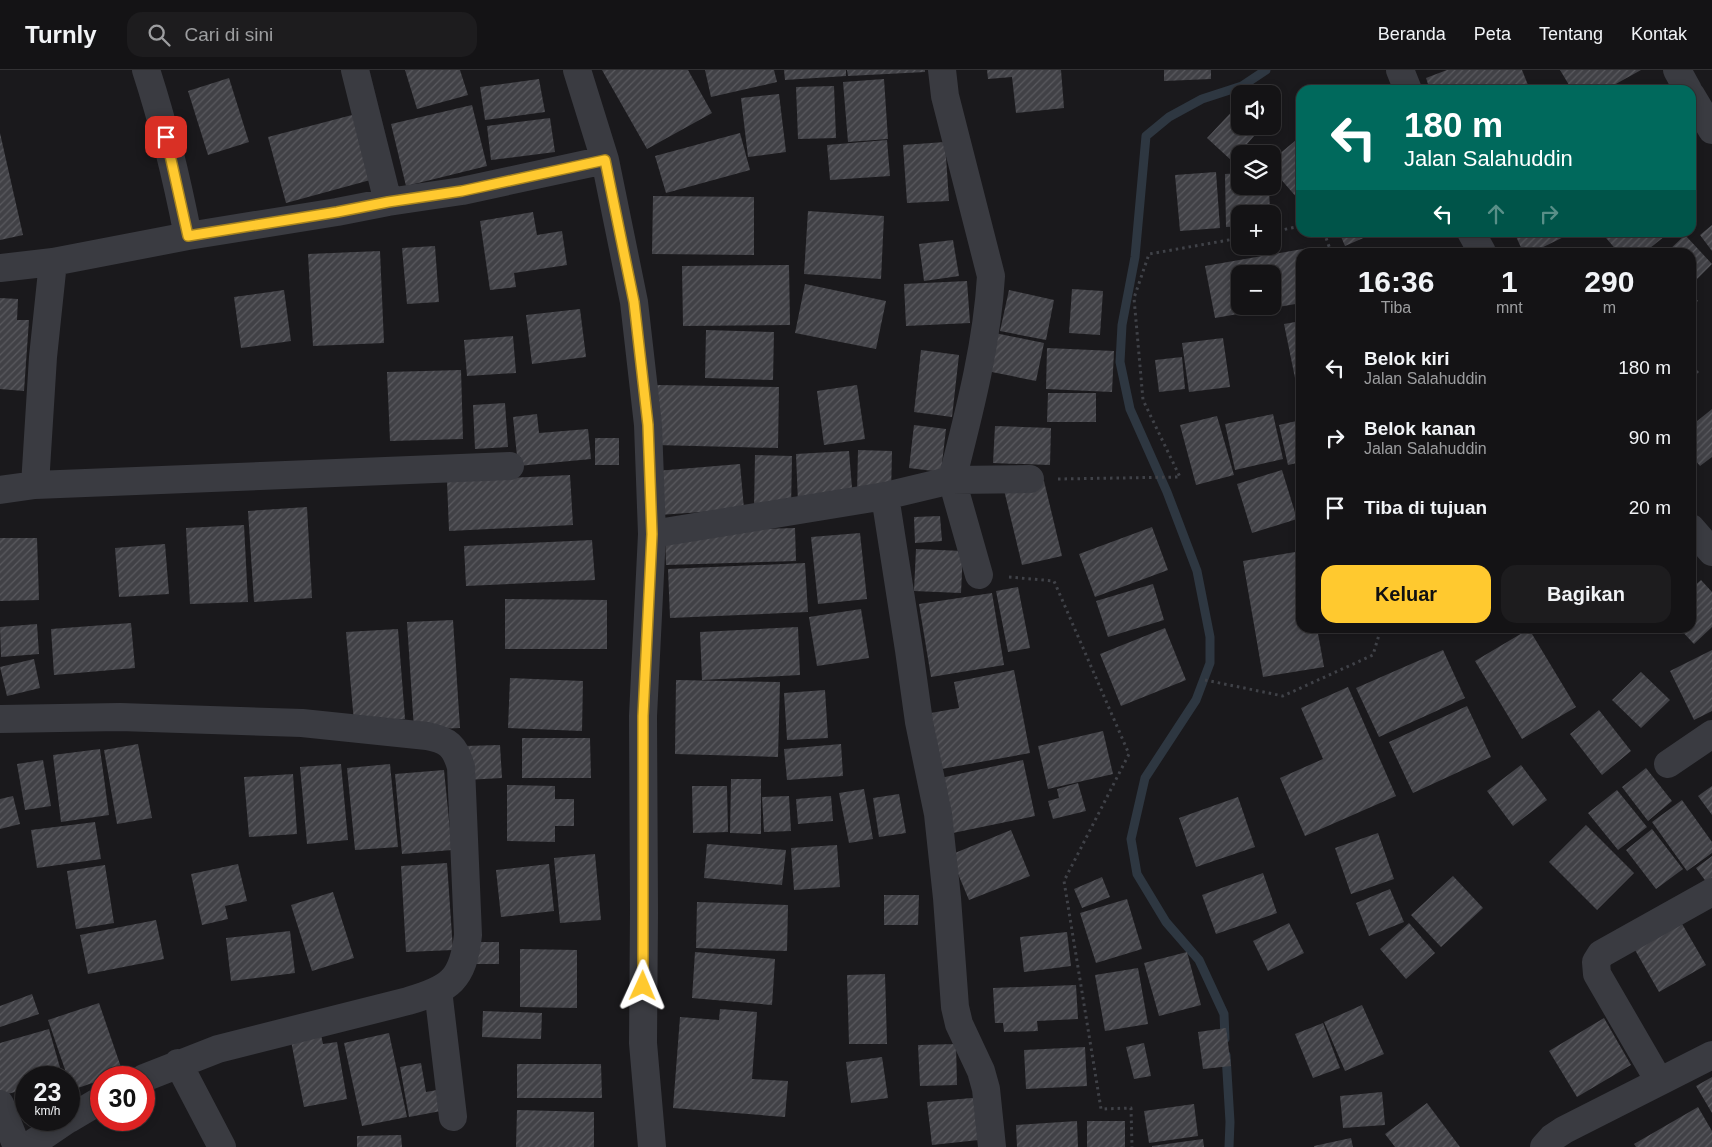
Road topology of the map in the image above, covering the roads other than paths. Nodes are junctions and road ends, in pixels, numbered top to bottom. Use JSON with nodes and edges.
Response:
{"nodes":[{"id":1,"x":146,"y":70,"type":"edge"},
{"id":2,"x":355,"y":70,"type":"edge"},
{"id":3,"x":577,"y":70,"type":"edge"},
{"id":4,"x":942,"y":70,"type":"edge"},
{"id":5,"x":1400,"y":70,"type":"edge"},
{"id":6,"x":1677,"y":70,"type":"edge"},
{"id":7,"x":1406,"y":85,"type":"edge"},
{"id":8,"x":1685,"y":85,"type":"edge"},
{"id":9,"x":1696,"y":103,"type":"edge"},
{"id":10,"x":1712,"y":130,"type":"edge"},
{"id":11,"x":605,"y":160,"type":"junction"},
{"id":12,"x":388,"y":202,"type":"junction"},
{"id":13,"x":188,"y":236,"type":"junction"},
{"id":14,"x":1474,"y":237,"type":"edge"},
{"id":15,"x":1480,"y":248,"type":"edge"},
{"id":16,"x":53,"y":262,"type":"junction"},
{"id":17,"x":0,"y":268,"type":"edge"},
{"id":18,"x":510,"y":466,"type":"dead end"},
{"id":19,"x":1030,"y":479,"type":"road end"},
{"id":20,"x":952,"y":480,"type":"junction"},
{"id":21,"x":35,"y":486,"type":"junction"},
{"id":22,"x":0,"y":490,"type":"edge"},
{"id":23,"x":885,"y":496,"type":"junction"},
{"id":24,"x":652,"y":534,"type":"junction"},
{"id":25,"x":1696,"y":534,"type":"edge"},
{"id":26,"x":1712,"y":552,"type":"edge"},
{"id":27,"x":979,"y":574,"type":"road end"},
{"id":28,"x":0,"y":719,"type":"edge"},
{"id":29,"x":1712,"y":734,"type":"edge"},
{"id":30,"x":1668,"y":764,"type":"dead end"},
{"id":31,"x":1712,"y":892,"type":"edge"},
{"id":32,"x":438,"y":990,"type":"junction"},
{"id":33,"x":1712,"y":1055,"type":"edge"},
{"id":34,"x":178,"y":1063,"type":"junction"},
{"id":35,"x":155,"y":1073,"type":"edge"},
{"id":36,"x":1659,"y":1081,"type":"junction"},
{"id":37,"x":0,"y":1104,"type":"edge"},
{"id":38,"x":453,"y":1117,"type":"dead end"},
{"id":39,"x":50,"y":1131,"type":"edge"},
{"id":40,"x":17,"y":1147,"type":"edge"},
{"id":41,"x":27,"y":1147,"type":"edge"},
{"id":42,"x":222,"y":1147,"type":"edge"},
{"id":43,"x":652,"y":1147,"type":"edge"},
{"id":44,"x":992,"y":1147,"type":"edge"},
{"id":45,"x":1544,"y":1147,"type":"edge"}],
"edges":[{"from":1,"to":13,"type":"street"},
{"from":2,"to":12,"type":"street"},
{"from":3,"to":11,"type":"street"},
{"from":4,"to":20,"type":"street"},
{"from":5,"to":7,"type":"street"},
{"from":6,"to":8,"type":"street"},
{"from":9,"to":10,"type":"street"},
{"from":11,"to":12,"type":"street"},
{"from":11,"to":24,"type":"street"},
{"from":12,"to":13,"type":"street"},
{"from":13,"to":16,"type":"street"},
{"from":14,"to":15,"type":"street"},
{"from":16,"to":17,"type":"street"},
{"from":16,"to":21,"type":"street"},
{"from":18,"to":21,"type":"street"},
{"from":19,"to":20,"type":"street"},
{"from":20,"to":23,"type":"street"},
{"from":20,"to":27,"type":"street"},
{"from":21,"to":22,"type":"street"},
{"from":23,"to":24,"type":"street"},
{"from":23,"to":44,"type":"street"},
{"from":24,"to":43,"type":"street"},
{"from":25,"to":26,"type":"street"},
{"from":28,"to":32,"type":"street"},
{"from":29,"to":30,"type":"street"},
{"from":31,"to":36,"type":"street"},
{"from":32,"to":34,"type":"street"},
{"from":32,"to":38,"type":"street"},
{"from":33,"to":36,"type":"street"},
{"from":34,"to":35,"type":"street"},
{"from":34,"to":42,"type":"street"},
{"from":36,"to":45,"type":"street"},
{"from":37,"to":40,"type":"street"},
{"from":39,"to":41,"type":"street"}]}
